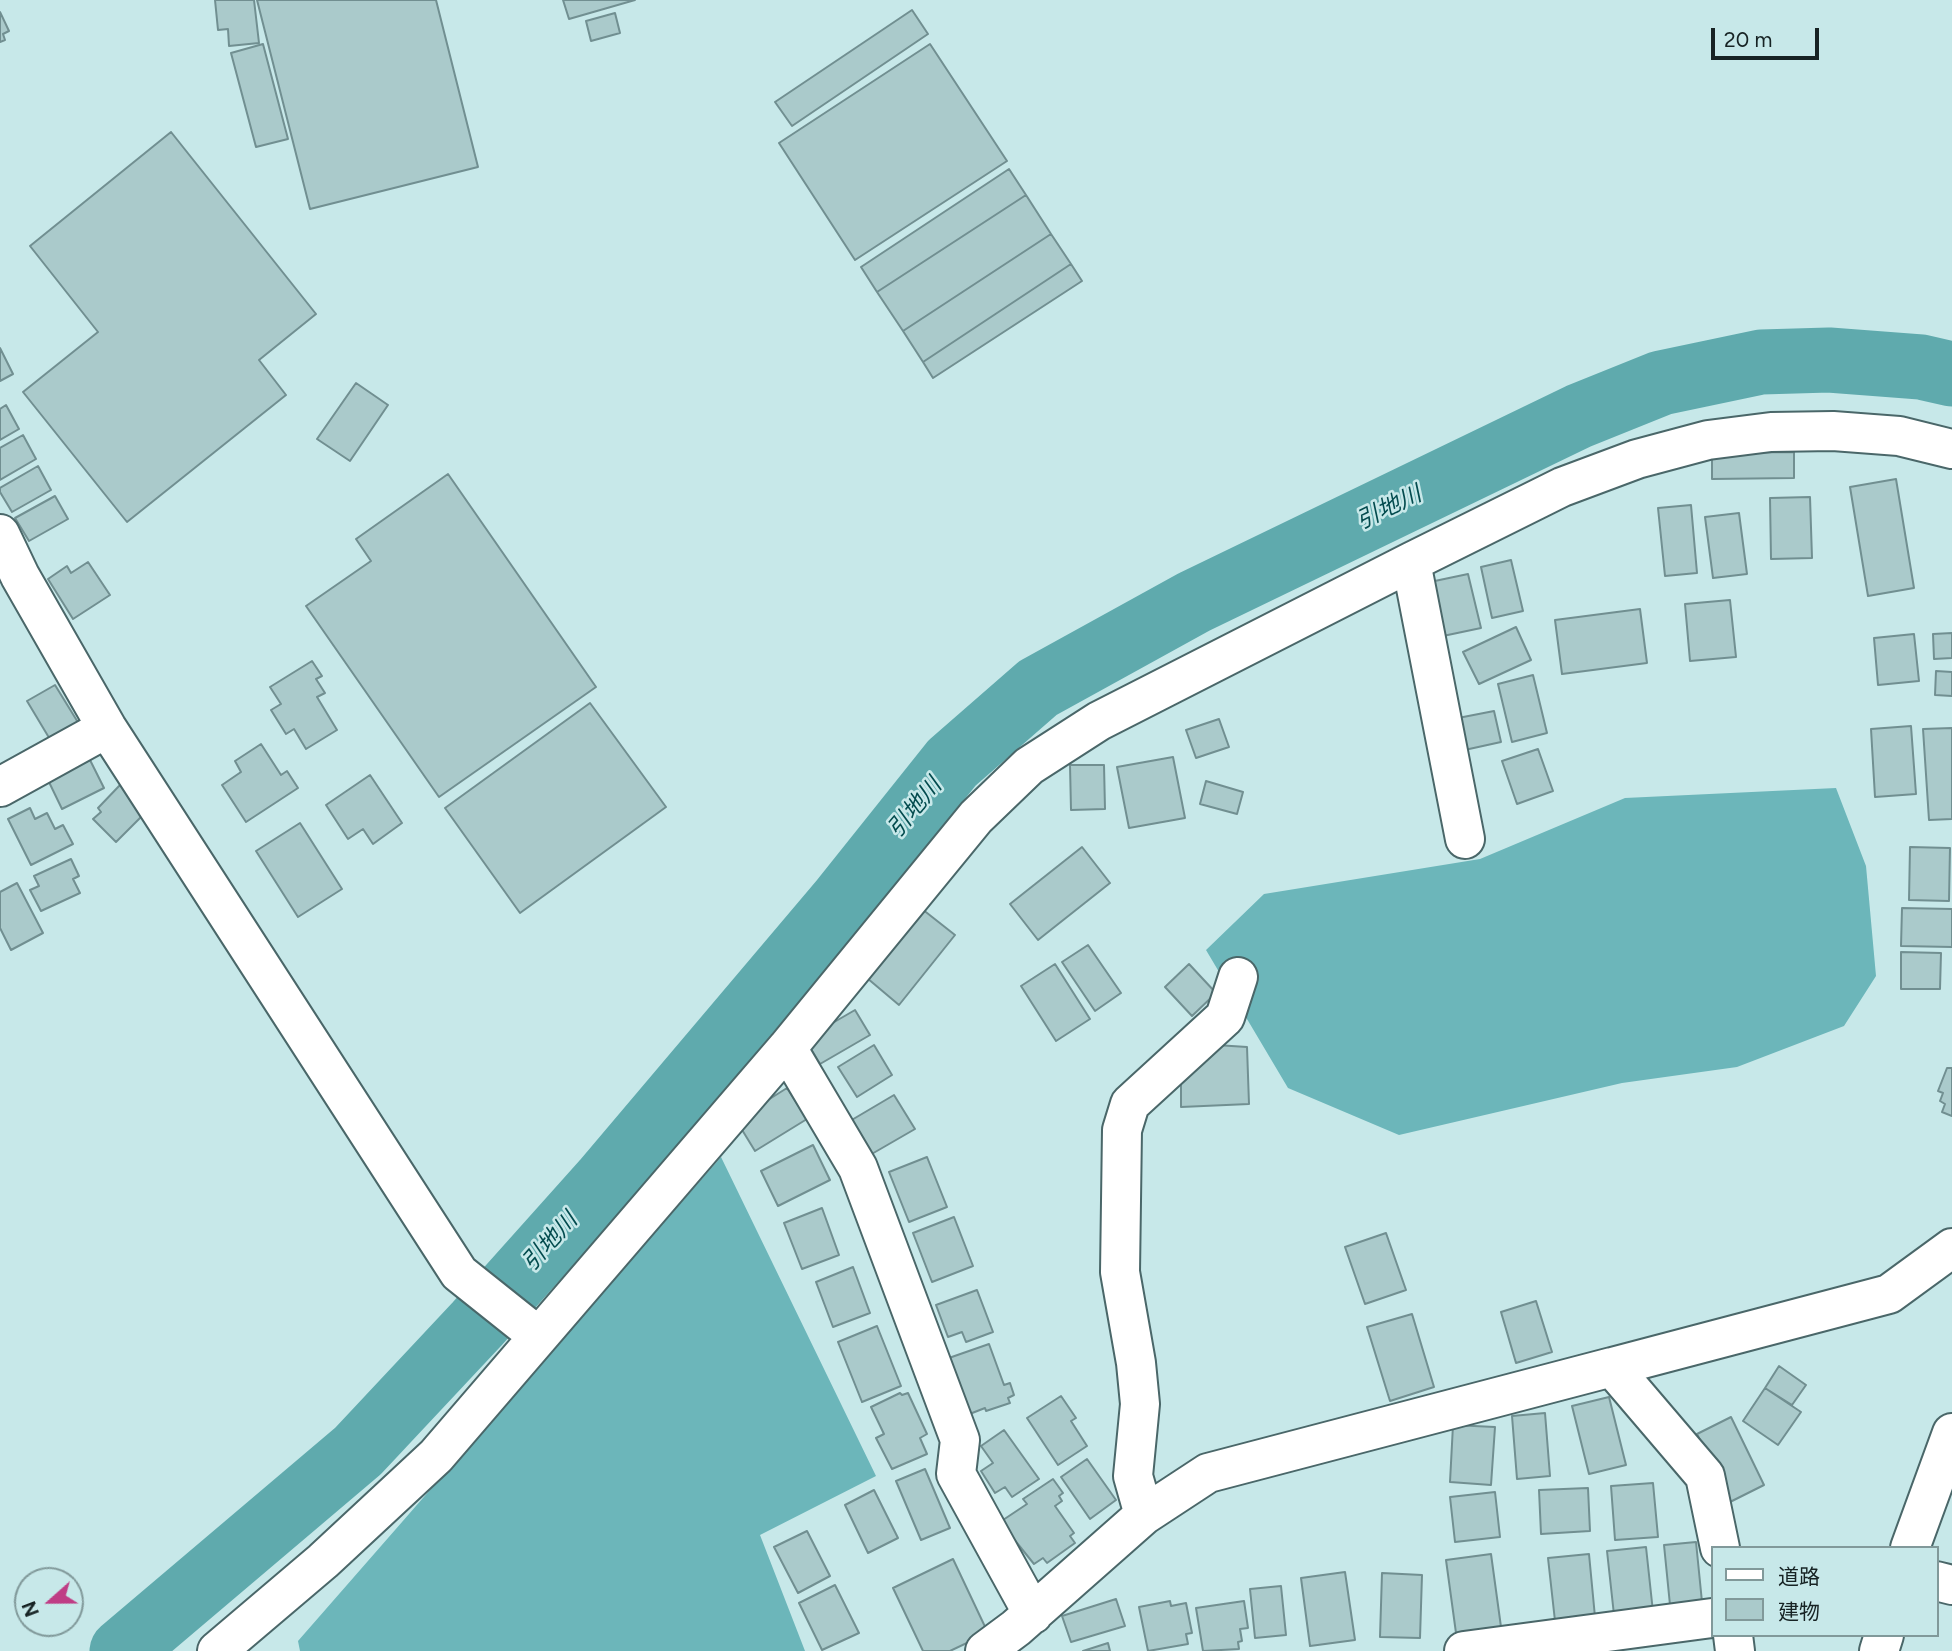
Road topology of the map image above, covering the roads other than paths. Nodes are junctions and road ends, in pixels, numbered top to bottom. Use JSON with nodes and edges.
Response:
{"nodes":[{"id":1,"x":1952,"y":449,"type":"edge"},
{"id":2,"x":0,"y":534,"type":"edge"},
{"id":3,"x":1411,"y":562,"type":"junction"},
{"id":4,"x":107,"y":728,"type":"junction"},
{"id":5,"x":0,"y":788,"type":"edge"},
{"id":6,"x":1465,"y":839,"type":"dead end"},
{"id":7,"x":1238,"y":977,"type":"dead end"},
{"id":8,"x":786,"y":1048,"type":"junction"},
{"id":9,"x":1952,"y":1248,"type":"edge"},
{"id":10,"x":531,"y":1331,"type":"junction"},
{"id":11,"x":1612,"y":1367,"type":"junction"},
{"id":12,"x":1952,"y":1433,"type":"edge"},
{"id":13,"x":1144,"y":1515,"type":"junction"},
{"id":14,"x":1720,"y":1546,"type":"edge"},
{"id":15,"x":1911,"y":1546,"type":"edge"},
{"id":16,"x":1710,"y":1618,"type":"edge"},
{"id":17,"x":1024,"y":1631,"type":"edge"},
{"id":18,"x":218,"y":1651,"type":"edge"},
{"id":19,"x":985,"y":1651,"type":"edge"},
{"id":20,"x":1464,"y":1651,"type":"edge"}],
"edges":[{"from":1,"to":3,"type":"street"},
{"from":2,"to":4,"type":"street"},
{"from":3,"to":6,"type":"street"},
{"from":3,"to":8,"type":"street"},
{"from":4,"to":5,"type":"street"},
{"from":4,"to":10,"type":"street"},
{"from":7,"to":13,"type":"street"},
{"from":8,"to":10,"type":"street"},
{"from":8,"to":17,"type":"street"},
{"from":9,"to":11,"type":"street"},
{"from":10,"to":18,"type":"street"},
{"from":11,"to":13,"type":"street"},
{"from":11,"to":14,"type":"street"},
{"from":12,"to":15,"type":"street"},
{"from":13,"to":17,"type":"street"},
{"from":16,"to":20,"type":"street"},
{"from":17,"to":19,"type":"street"}]}
